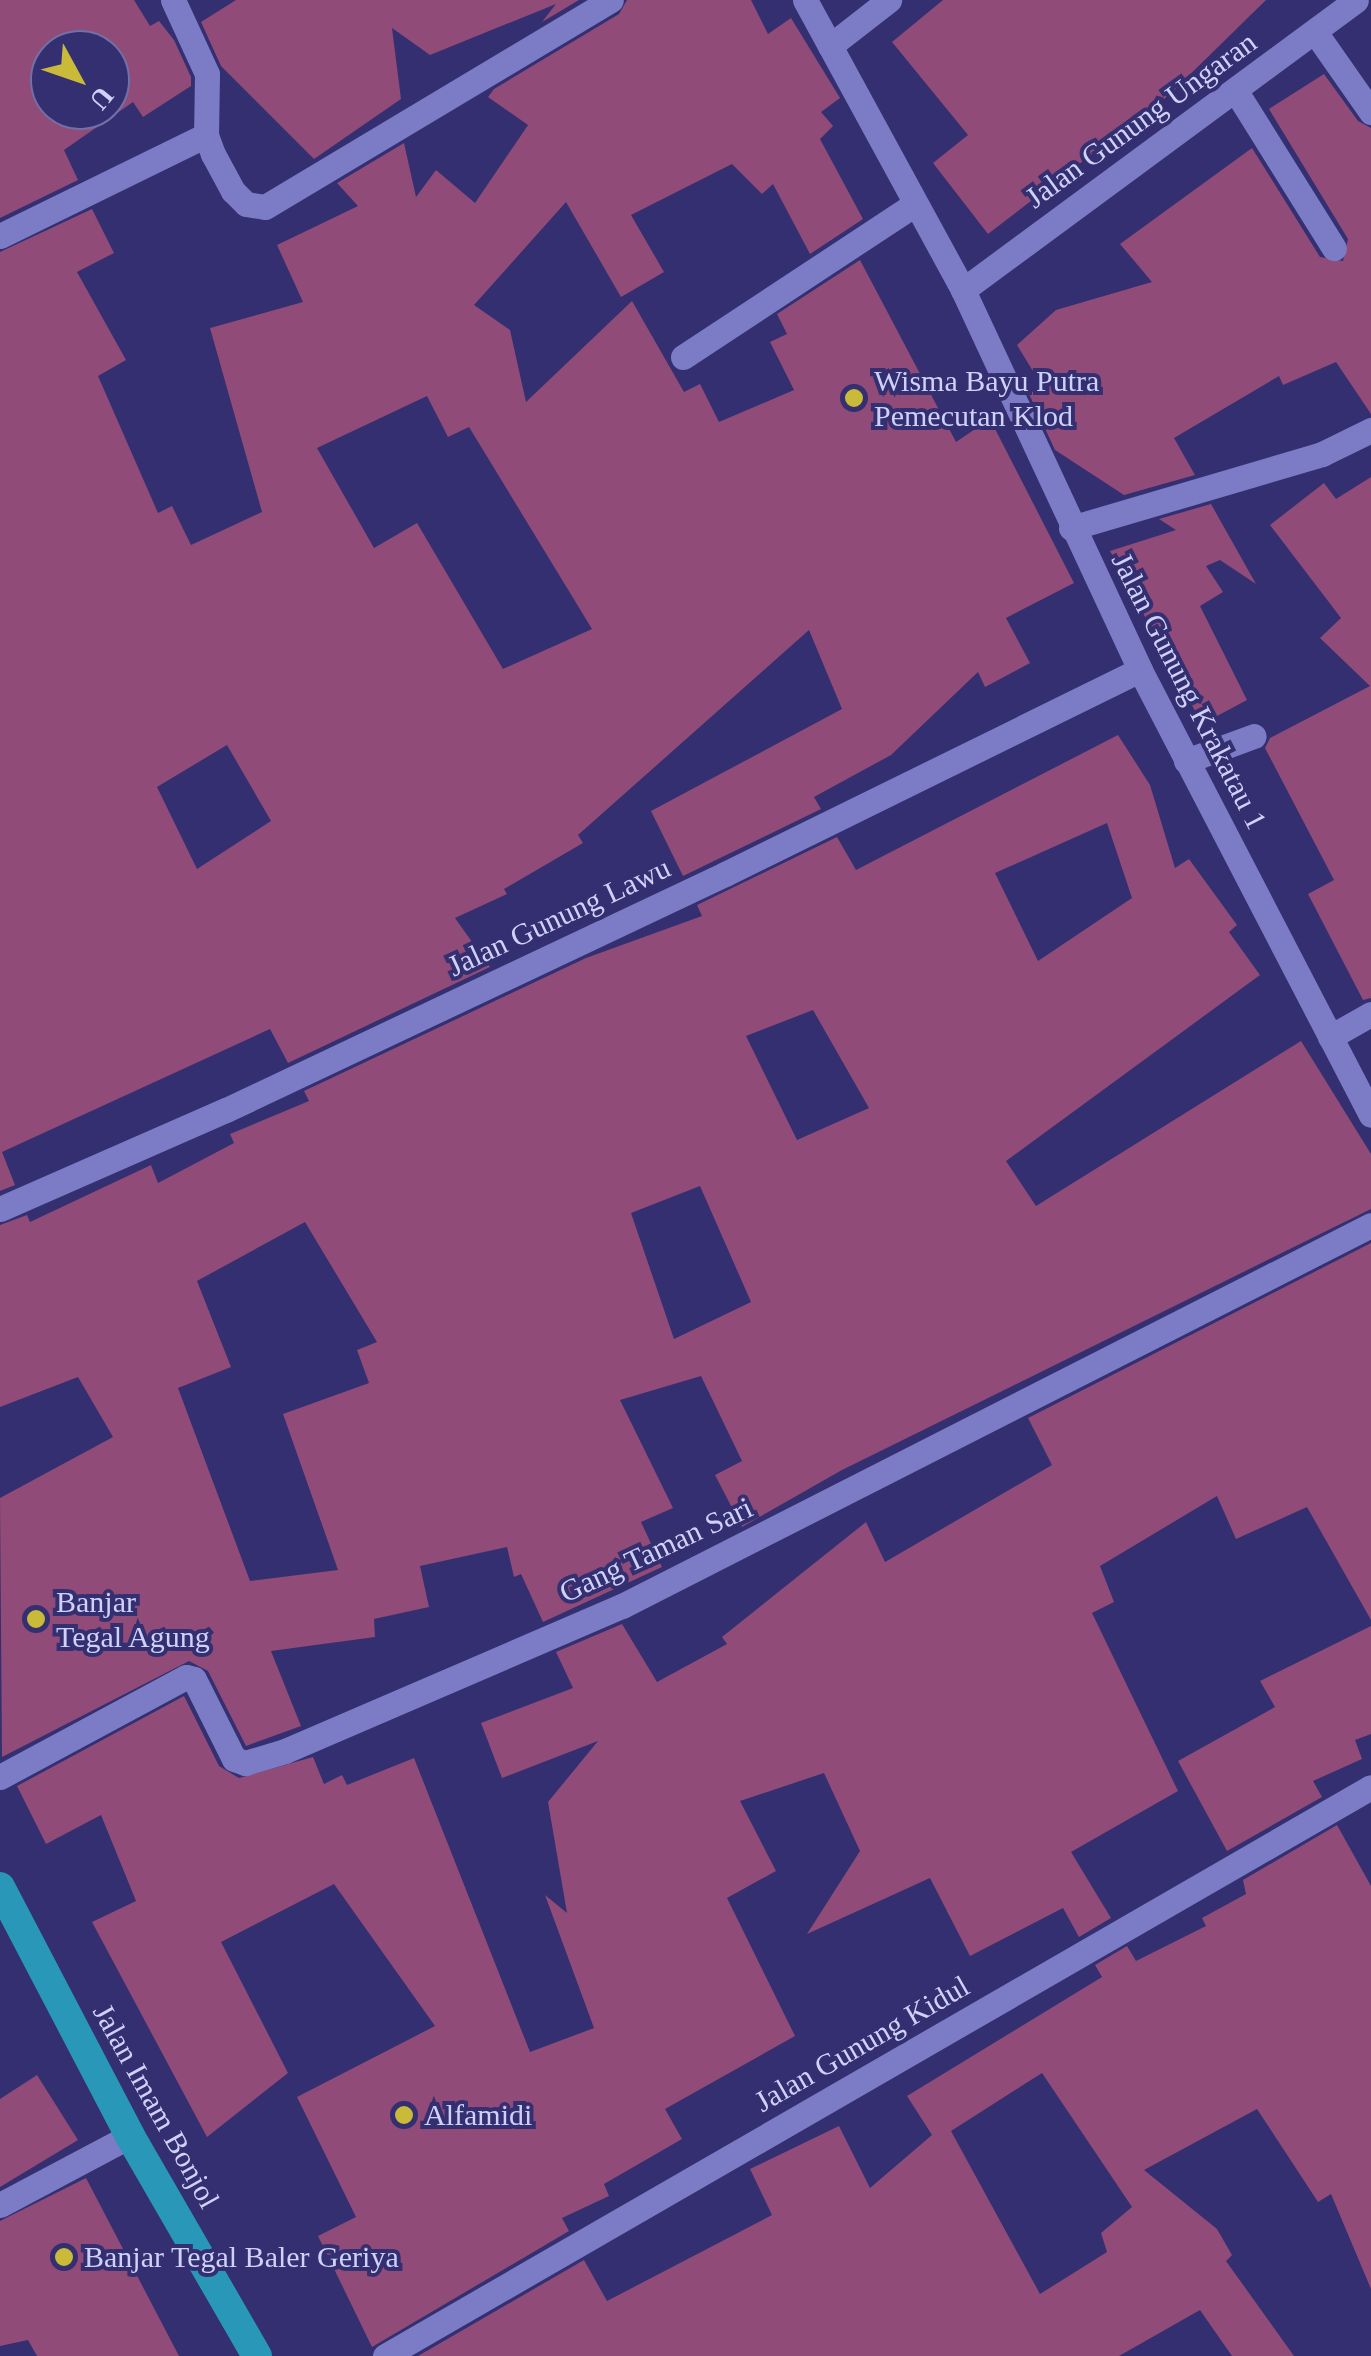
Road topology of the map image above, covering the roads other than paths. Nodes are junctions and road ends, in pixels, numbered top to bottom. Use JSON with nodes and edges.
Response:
{"nodes":[{"id":1,"x":173,"y":0,"type":"edge"},
{"id":2,"x":611,"y":0,"type":"edge"},
{"id":3,"x":805,"y":0,"type":"edge"},
{"id":4,"x":889,"y":0,"type":"edge"},
{"id":5,"x":1356,"y":0,"type":"edge"},
{"id":6,"x":1315,"y":32,"type":"junction"},
{"id":7,"x":830,"y":46,"type":"junction"},
{"id":8,"x":1238,"y":93,"type":"junction"},
{"id":9,"x":1371,"y":112,"type":"edge"},
{"id":10,"x":206,"y":135,"type":"junction"},
{"id":11,"x":915,"y":204,"type":"junction"},
{"id":12,"x":0,"y":236,"type":"edge"},
{"id":13,"x":1334,"y":248,"type":"dead end"},
{"id":14,"x":963,"y":290,"type":"junction"},
{"id":15,"x":683,"y":357,"type":"dead end"},
{"id":16,"x":1371,"y":430,"type":"edge"},
{"id":17,"x":1070,"y":528,"type":"junction"},
{"id":18,"x":1140,"y":670,"type":"junction"},
{"id":19,"x":1254,"y":736,"type":"dead end"},
{"id":20,"x":1186,"y":761,"type":"junction"},
{"id":21,"x":1371,"y":1014,"type":"edge"},
{"id":22,"x":1330,"y":1037,"type":"junction"},
{"id":23,"x":1371,"y":1115,"type":"edge"},
{"id":24,"x":0,"y":1208,"type":"edge"},
{"id":25,"x":1371,"y":1225,"type":"edge"},
{"id":26,"x":0,"y":1777,"type":"edge"},
{"id":27,"x":1371,"y":1788,"type":"edge"},
{"id":28,"x":0,"y":1887,"type":"edge"},
{"id":29,"x":130,"y":2136,"type":"junction"},
{"id":30,"x":0,"y":2205,"type":"edge"},
{"id":31,"x":256,"y":2356,"type":"edge"},
{"id":32,"x":385,"y":2356,"type":"edge"}],
"edges":[{"from":1,"to":10,"type":"street"},
{"from":2,"to":10,"type":"street"},
{"from":3,"to":7,"type":"street","name":"Jalan Gunung Krakatau 1"},
{"from":4,"to":7,"type":"street"},
{"from":5,"to":6,"type":"street","name":"Jalan Gunung Ungaran"},
{"from":6,"to":8,"type":"street","name":"Jalan Gunung Ungaran"},
{"from":6,"to":9,"type":"street"},
{"from":7,"to":11,"type":"street","name":"Jalan Gunung Krakatau 1"},
{"from":8,"to":13,"type":"street"},
{"from":8,"to":14,"type":"street","name":"Jalan Gunung Ungaran"},
{"from":10,"to":12,"type":"street"},
{"from":11,"to":14,"type":"street","name":"Jalan Gunung Krakatau 1"},
{"from":11,"to":15,"type":"street"},
{"from":14,"to":17,"type":"street","name":"Jalan Gunung Krakatau 1"},
{"from":16,"to":17,"type":"street"},
{"from":17,"to":18,"type":"street","name":"Jalan Gunung Krakatau 1"},
{"from":18,"to":20,"type":"street","name":"Jalan Gunung Krakatau 1"},
{"from":18,"to":24,"type":"street","name":"Jalan Gunung Lawu"},
{"from":19,"to":20,"type":"street"},
{"from":20,"to":22,"type":"street","name":"Jalan Gunung Krakatau 1"},
{"from":21,"to":22,"type":"street"},
{"from":22,"to":23,"type":"street","name":"Jalan Gunung Krakatau 1"},
{"from":25,"to":26,"type":"street","name":"Gang Taman Sari"},
{"from":27,"to":32,"type":"street","name":"Jalan Gunung Kidul"},
{"from":28,"to":29,"type":"highway","name":"Jalan Imam Bonjol"},
{"from":29,"to":30,"type":"street"},
{"from":29,"to":31,"type":"highway","name":"Jalan Imam Bonjol"}]}
